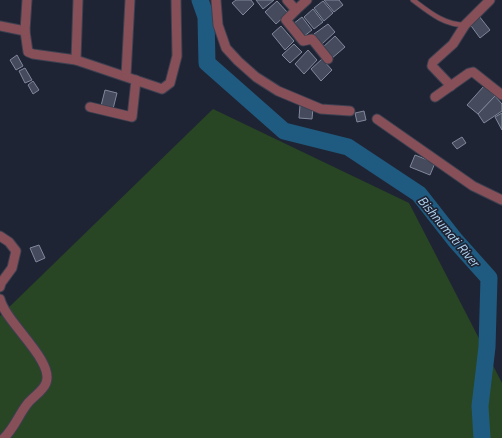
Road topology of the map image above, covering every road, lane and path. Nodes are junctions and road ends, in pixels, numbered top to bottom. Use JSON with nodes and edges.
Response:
{"nodes":[{"id":1,"x":27,"y":0,"type":"edge"},
{"id":2,"x":78,"y":0,"type":"edge"},
{"id":3,"x":130,"y":0,"type":"edge"},
{"id":4,"x":176,"y":0,"type":"edge"},
{"id":5,"x":216,"y":0,"type":"edge"},
{"id":6,"x":287,"y":0,"type":"edge"},
{"id":7,"x":307,"y":0,"type":"edge"},
{"id":8,"x":413,"y":0,"type":"edge"},
{"id":9,"x":490,"y":0,"type":"edge"},
{"id":10,"x":296,"y":10,"type":"junction"},
{"id":11,"x":465,"y":25,"type":"junction"},
{"id":12,"x":0,"y":26,"type":"edge"},
{"id":13,"x":25,"y":32,"type":"junction"},
{"id":14,"x":328,"y":59,"type":"dead end"},
{"id":15,"x":76,"y":60,"type":"junction"},
{"id":16,"x":126,"y":76,"type":"junction"},
{"id":17,"x":136,"y":80,"type":"junction"},
{"id":18,"x":450,"y":86,"type":"junction"},
{"id":19,"x":502,"y":95,"type":"edge"},
{"id":20,"x":435,"y":97,"type":"dead end"},
{"id":21,"x":90,"y":107,"type":"dead end"},
{"id":22,"x":350,"y":111,"type":"dead end"},
{"id":23,"x":377,"y":118,"type":"dead end"},
{"id":24,"x":502,"y":200,"type":"edge"},
{"id":25,"x":0,"y":236,"type":"edge"},
{"id":26,"x":0,"y":287,"type":"edge"},
{"id":27,"x":0,"y":299,"type":"edge"},
{"id":28,"x":4,"y":438,"type":"edge"}],
"edges":[{"from":1,"to":13,"type":"street"},
{"from":2,"to":15,"type":"street"},
{"from":3,"to":16,"type":"street"},
{"from":4,"to":17,"type":"street"},
{"from":5,"to":22,"type":"street"},
{"from":6,"to":10,"type":"street"},
{"from":7,"to":10,"type":"street"},
{"from":8,"to":11,"type":"lane"},
{"from":9,"to":11,"type":"street"},
{"from":10,"to":14,"type":"street"},
{"from":11,"to":18,"type":"street"},
{"from":12,"to":13,"type":"street"},
{"from":13,"to":15,"type":"street"},
{"from":15,"to":16,"type":"street"},
{"from":16,"to":17,"type":"street"},
{"from":17,"to":21,"type":"street"},
{"from":18,"to":19,"type":"street"},
{"from":18,"to":20,"type":"street"},
{"from":23,"to":24,"type":"street"},
{"from":25,"to":26,"type":"street"},
{"from":27,"to":28,"type":"street"}]}
